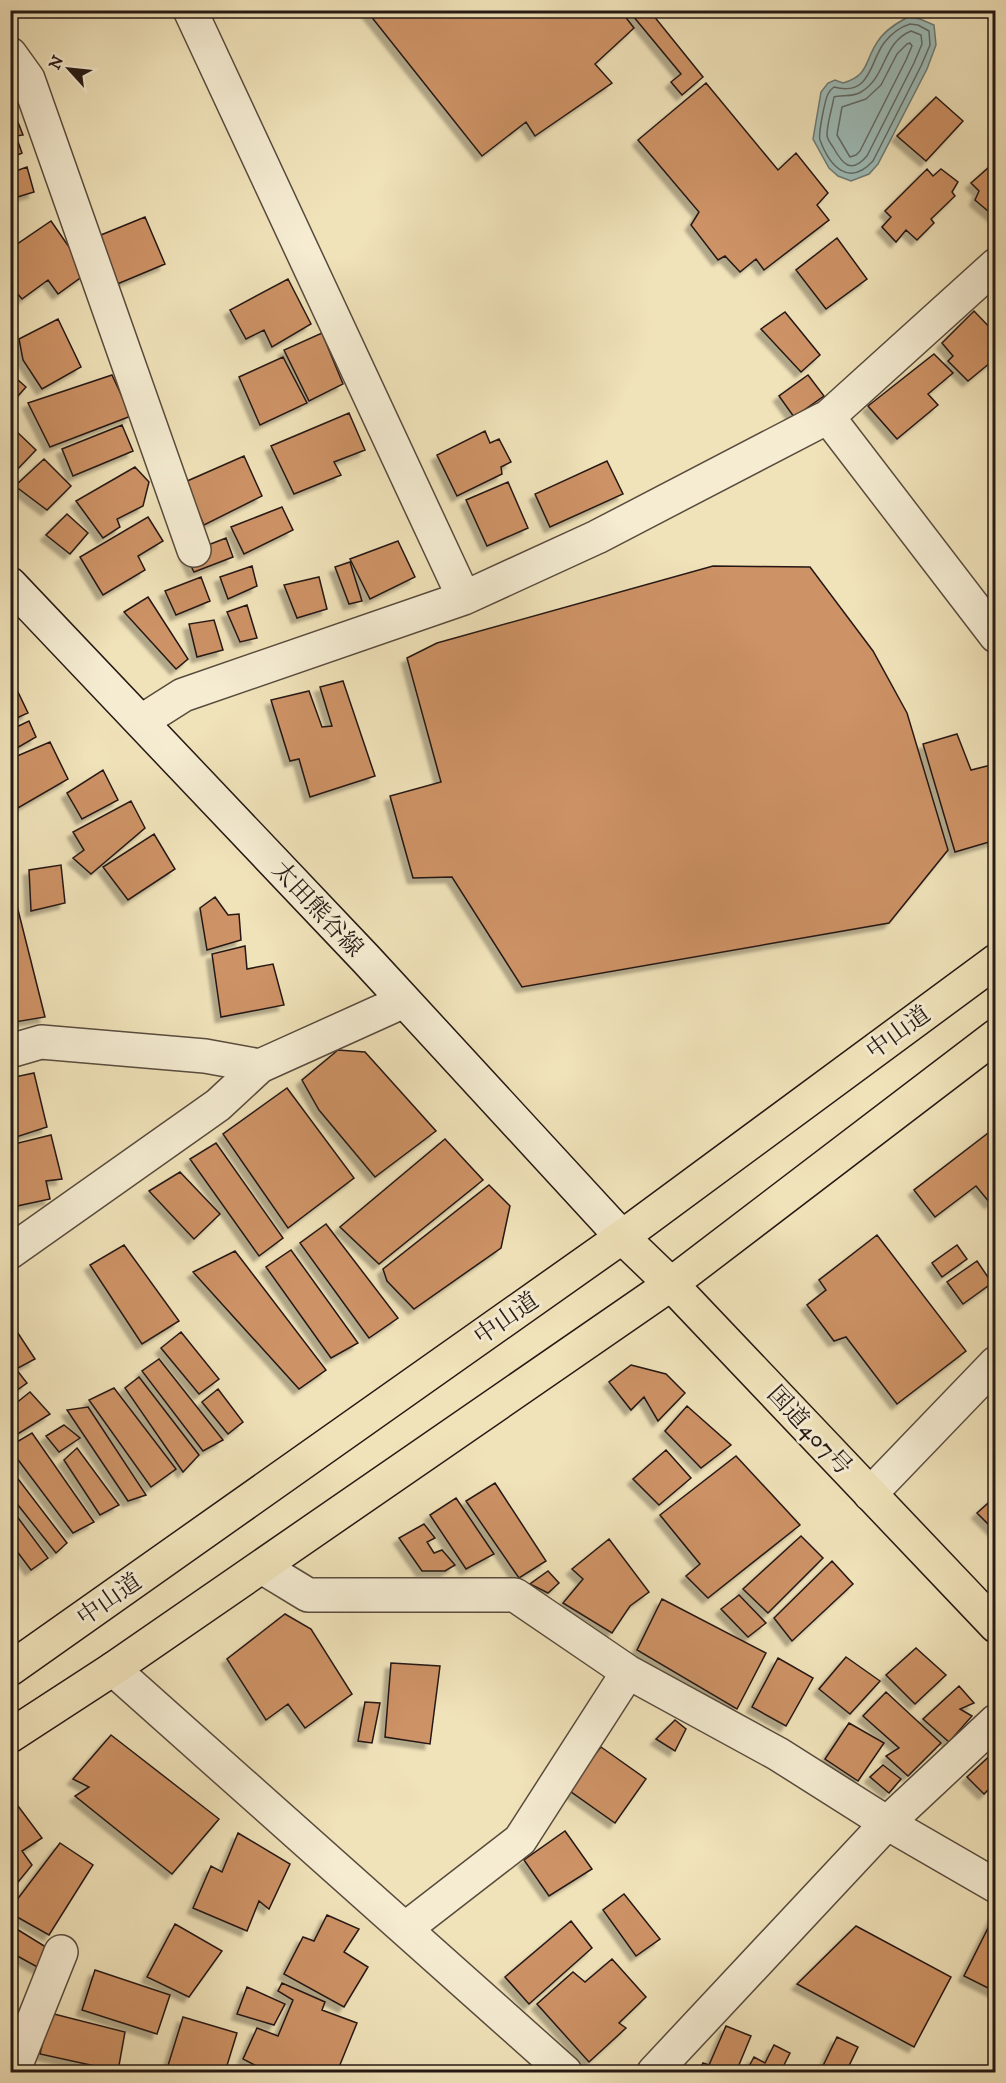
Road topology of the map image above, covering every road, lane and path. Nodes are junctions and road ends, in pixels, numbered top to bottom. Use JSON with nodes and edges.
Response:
{"nodes":[{"id":1,"x":190,"y":10,"type":"edge"},
{"id":2,"x":10,"y":54,"type":"edge"},
{"id":3,"x":996,"y":265,"type":"edge"},
{"id":4,"x":828,"y":417,"type":"junction"},
{"id":5,"x":194,"y":550,"type":"dead end"},
{"id":6,"x":10,"y":584,"type":"edge"},
{"id":7,"x":465,"y":598,"type":"junction"},
{"id":8,"x":996,"y":636,"type":"edge"},
{"id":9,"x":142,"y":721,"type":"junction"},
{"id":10,"x":996,"y":961,"type":"edge"},
{"id":11,"x":404,"y":1001,"type":"junction"},
{"id":12,"x":993,"y":1042,"type":"edge"},
{"id":13,"x":10,"y":1051,"type":"edge"},
{"id":14,"x":260,"y":1066,"type":"junction"},
{"id":15,"x":622,"y":1236,"type":"junction"},
{"id":16,"x":10,"y":1252,"type":"edge"},
{"id":17,"x":671,"y":1284,"type":"junction"},
{"id":18,"x":996,"y":1363,"type":"edge"},
{"id":19,"x":870,"y":1494,"type":"junction"},
{"id":20,"x":262,"y":1567,"type":"junction"},
{"id":21,"x":996,"y":1626,"type":"edge"},
{"id":22,"x":10,"y":1669,"type":"edge"},
{"id":23,"x":113,"y":1670,"type":"junction"},
{"id":24,"x":628,"y":1672,"type":"junction"},
{"id":25,"x":996,"y":1721,"type":"edge"},
{"id":26,"x":10,"y":1736,"type":"edge"},
{"id":27,"x":887,"y":1823,"type":"junction"},
{"id":28,"x":996,"y":1886,"type":"edge"},
{"id":29,"x":405,"y":1929,"type":"junction"},
{"id":30,"x":61,"y":1952,"type":"dead end"},
{"id":31,"x":22,"y":2070,"type":"edge"},
{"id":32,"x":566,"y":2073,"type":"edge"},
{"id":33,"x":654,"y":2073,"type":"edge"}],
"edges":[{"from":1,"to":7,"type":"street"},
{"from":2,"to":5,"type":"street"},
{"from":3,"to":4,"type":"street"},
{"from":4,"to":7,"type":"street"},
{"from":4,"to":8,"type":"street"},
{"from":6,"to":9,"type":"street","name":"太田熊谷線"},
{"from":7,"to":9,"type":"street"},
{"from":9,"to":11,"type":"street","name":"太田熊谷線"},
{"from":10,"to":15,"type":"highway","name":"中山道"},
{"from":11,"to":14,"type":"street"},
{"from":11,"to":15,"type":"street","name":"太田熊谷線"},
{"from":12,"to":17,"type":"highway"},
{"from":13,"to":14,"type":"street"},
{"from":14,"to":16,"type":"street"},
{"from":15,"to":17,"type":"highway","name":"国道407号"},
{"from":15,"to":22,"type":"highway","name":"中山道"},
{"from":17,"to":19,"type":"highway","name":"国道407号"},
{"from":17,"to":20,"type":"highway"},
{"from":18,"to":19,"type":"street"},
{"from":19,"to":21,"type":"highway","name":"国道407号"},
{"from":20,"to":23,"type":"highway"},
{"from":20,"to":24,"type":"street"},
{"from":23,"to":26,"type":"highway"},
{"from":23,"to":29,"type":"street"},
{"from":24,"to":27,"type":"street"},
{"from":24,"to":29,"type":"street"},
{"from":25,"to":27,"type":"street"},
{"from":27,"to":28,"type":"street"},
{"from":27,"to":33,"type":"street"},
{"from":29,"to":32,"type":"street"},
{"from":30,"to":31,"type":"street"}]}
